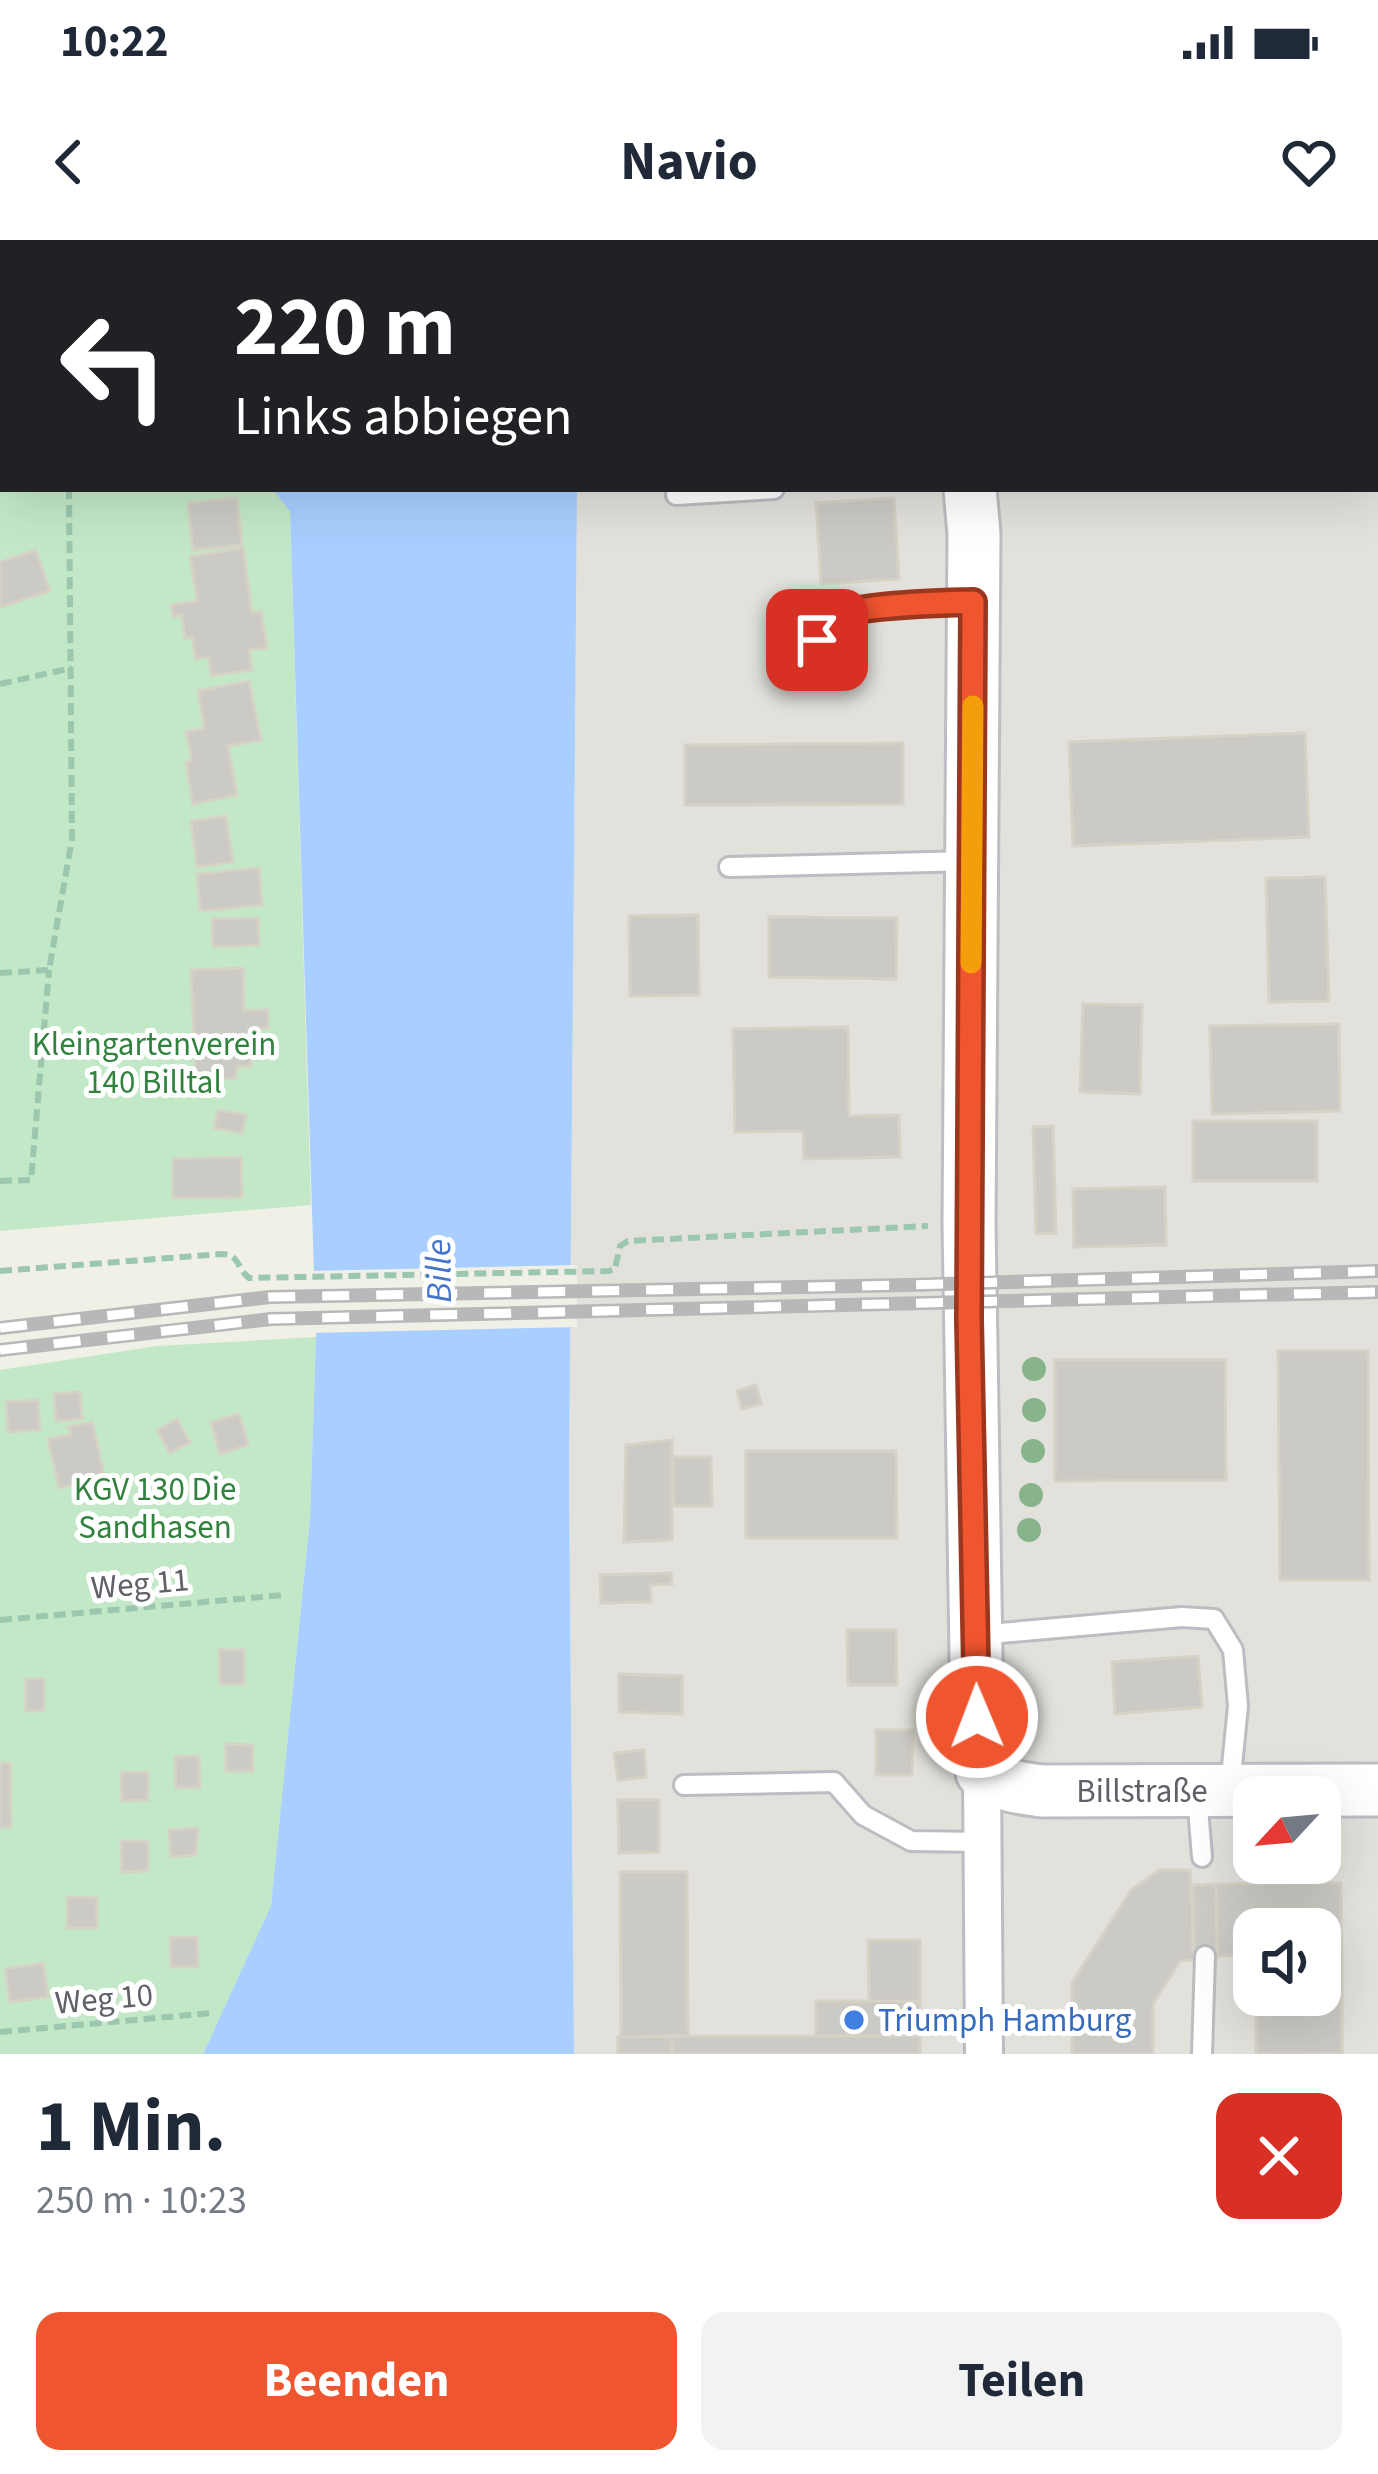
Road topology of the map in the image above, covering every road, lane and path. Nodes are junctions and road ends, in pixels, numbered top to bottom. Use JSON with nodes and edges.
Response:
{"nodes":[{"id":1,"x":68,"y":492,"type":"edge"},
{"id":2,"x":725,"y":492,"type":"edge"},
{"id":3,"x":970,"y":492,"type":"edge"},
{"id":4,"x":676,"y":495,"type":"dead end"},
{"id":5,"x":973,"y":602,"type":"junction"},
{"id":6,"x":818,"y":666,"type":"dead end"},
{"id":7,"x":72,"y":668,"type":"junction"},
{"id":8,"x":0,"y":685,"type":"edge"},
{"id":9,"x":972,"y":861,"type":"junction"},
{"id":10,"x":729,"y":867,"type":"dead end"},
{"id":11,"x":49,"y":970,"type":"junction"},
{"id":12,"x":0,"y":973,"type":"edge"},
{"id":13,"x":0,"y":1181,"type":"edge"},
{"id":14,"x":969,"y":1223,"type":"junction"},
{"id":15,"x":0,"y":1271,"type":"edge"},
{"id":16,"x":284,"y":1595,"type":"dead end"},
{"id":17,"x":0,"y":1620,"type":"edge"},
{"id":18,"x":976,"y":1635,"type":"junction"},
{"id":19,"x":982,"y":1772,"type":"junction"},
{"id":20,"x":684,"y":1785,"type":"dead end"},
{"id":21,"x":1213,"y":1790,"type":"junction"},
{"id":22,"x":1378,"y":1790,"type":"edge"},
{"id":23,"x":983,"y":1842,"type":"junction"},
{"id":24,"x":1202,"y":1857,"type":"dead end"},
{"id":25,"x":1205,"y":1955,"type":"dead end"},
{"id":26,"x":212,"y":2013,"type":"dead end"},
{"id":27,"x":0,"y":2032,"type":"edge"},
{"id":28,"x":984,"y":2054,"type":"edge"},
{"id":29,"x":1202,"y":2054,"type":"edge"}],
"edges":[{"from":1,"to":7,"type":"path"},
{"from":2,"to":4,"type":"lane"},
{"from":3,"to":5,"type":"street"},
{"from":5,"to":6,"type":"lane"},
{"from":5,"to":9,"type":"street"},
{"from":7,"to":8,"type":"path"},
{"from":7,"to":11,"type":"path"},
{"from":9,"to":10,"type":"lane"},
{"from":9,"to":14,"type":"street"},
{"from":11,"to":12,"type":"path"},
{"from":11,"to":13,"type":"path"},
{"from":14,"to":15,"type":"path"},
{"from":14,"to":18,"type":"street"},
{"from":16,"to":17,"type":"path","name":"Weg 11"},
{"from":18,"to":19,"type":"street"},
{"from":18,"to":21,"type":"lane"},
{"from":19,"to":21,"type":"street","name":"Billstraße"},
{"from":19,"to":23,"type":"street"},
{"from":20,"to":23,"type":"lane"},
{"from":21,"to":22,"type":"street","name":"Billstraße"},
{"from":21,"to":24,"type":"lane"},
{"from":23,"to":28,"type":"street"},
{"from":25,"to":29,"type":"lane"},
{"from":26,"to":27,"type":"path","name":"Weg 10"}]}
